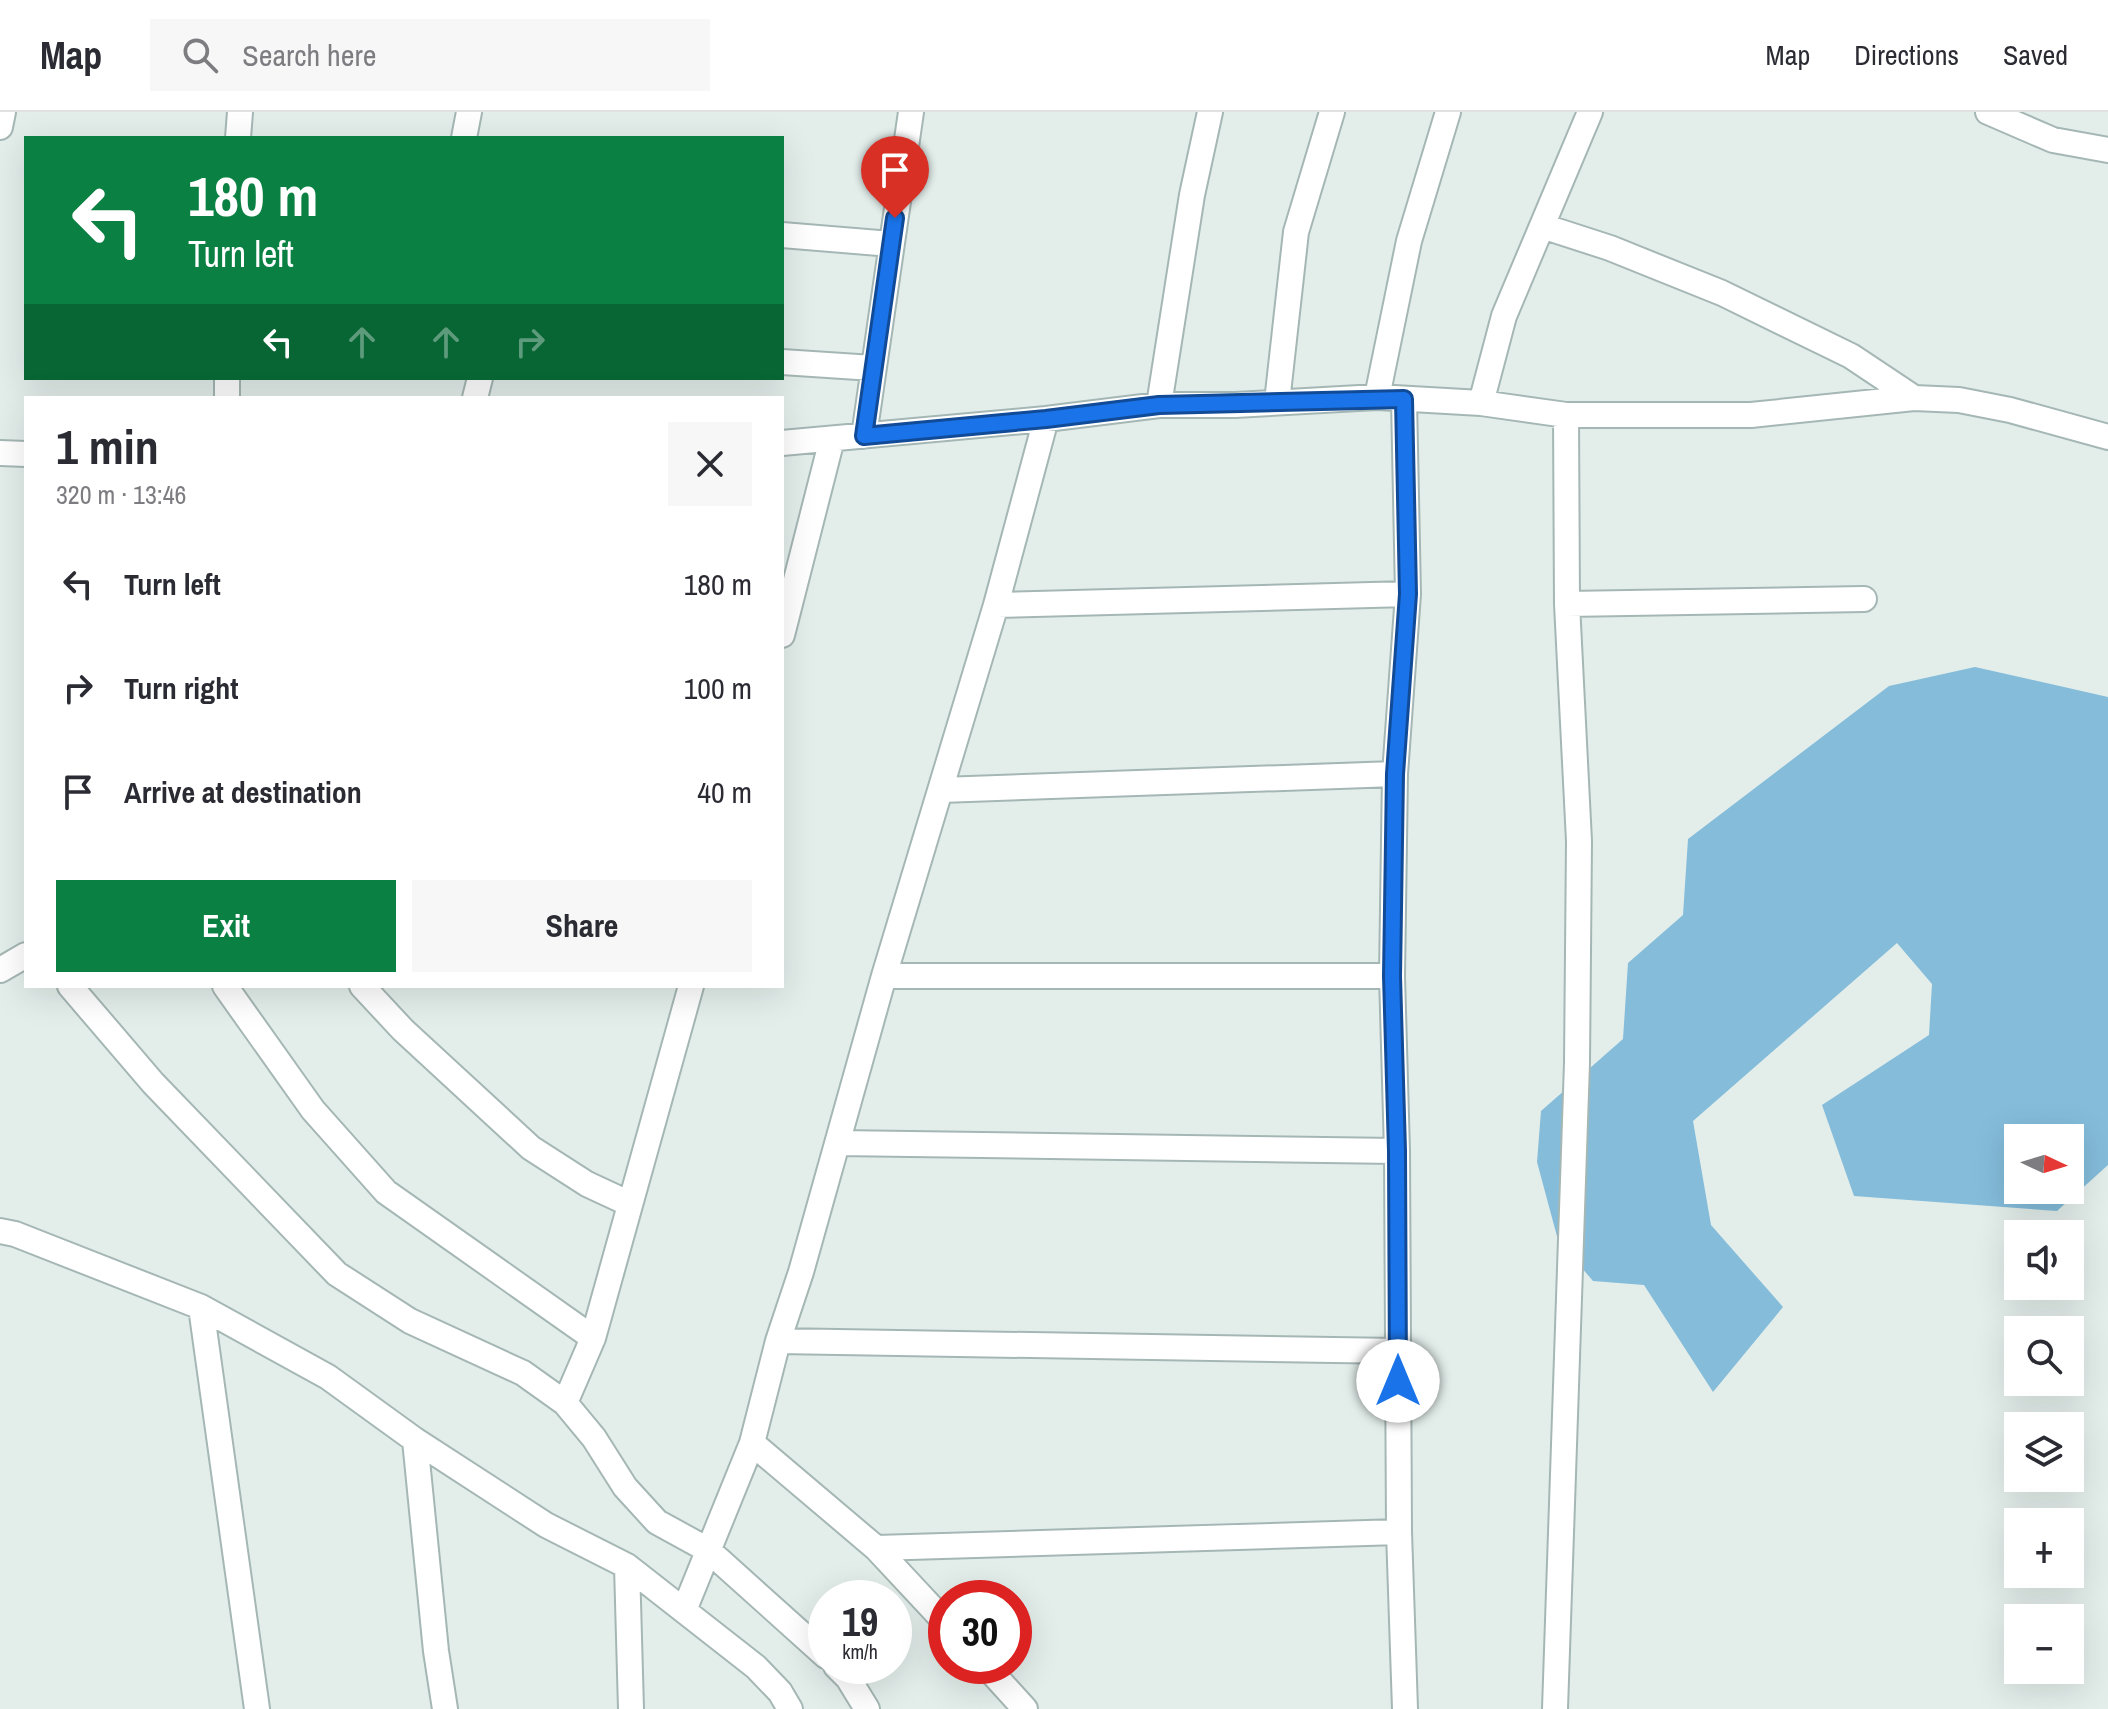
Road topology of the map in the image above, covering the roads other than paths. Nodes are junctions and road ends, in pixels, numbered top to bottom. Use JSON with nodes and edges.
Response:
{"nodes":[{"id":1,"x":3,"y":112,"type":"edge"},
{"id":2,"x":240,"y":112,"type":"edge"},
{"id":3,"x":469,"y":112,"type":"edge"},
{"id":4,"x":911,"y":112,"type":"edge"},
{"id":5,"x":1210,"y":112,"type":"edge"},
{"id":6,"x":1332,"y":112,"type":"edge"},
{"id":7,"x":1448,"y":112,"type":"edge"},
{"id":8,"x":1590,"y":112,"type":"edge"},
{"id":9,"x":1988,"y":112,"type":"edge"},
{"id":10,"x":0,"y":127,"type":"edge"},
{"id":11,"x":238,"y":136,"type":"edge"},
{"id":12,"x":464,"y":136,"type":"edge"},
{"id":13,"x":2108,"y":150,"type":"edge"},
{"id":14,"x":1542,"y":226,"type":"junction"},
{"id":15,"x":784,"y":235,"type":"edge"},
{"id":16,"x":891,"y":244,"type":"junction"},
{"id":17,"x":784,"y":362,"type":"edge"},
{"id":18,"x":873,"y":368,"type":"junction"},
{"id":19,"x":1377,"y":397,"type":"junction"},
{"id":20,"x":1914,"y":398,"type":"junction"},
{"id":21,"x":1404,"y":399,"type":"junction"},
{"id":22,"x":1277,"y":402,"type":"junction"},
{"id":23,"x":1481,"y":403,"type":"junction"},
{"id":24,"x":1159,"y":405,"type":"junction"},
{"id":25,"x":1566,"y":415,"type":"junction"},
{"id":26,"x":1046,"y":419,"type":"junction"},
{"id":27,"x":864,"y":436,"type":"junction"},
{"id":28,"x":2108,"y":437,"type":"edge"},
{"id":29,"x":832,"y":439,"type":"junction"},
{"id":30,"x":784,"y":443,"type":"edge"},
{"id":31,"x":0,"y":453,"type":"edge"},
{"id":32,"x":24,"y":454,"type":"edge"},
{"id":33,"x":1408,"y":594,"type":"junction"},
{"id":34,"x":1864,"y":599,"type":"dead end"},
{"id":35,"x":1567,"y":604,"type":"junction"},
{"id":36,"x":996,"y":605,"type":"junction"},
{"id":37,"x":784,"y":627,"type":"edge"},
{"id":38,"x":1395,"y":774,"type":"junction"},
{"id":39,"x":941,"y":790,"type":"junction"},
{"id":40,"x":24,"y":956,"type":"edge"},
{"id":41,"x":0,"y":970,"type":"edge"},
{"id":42,"x":884,"y":976,"type":"junction"},
{"id":43,"x":1392,"y":976,"type":"junction"},
{"id":44,"x":72,"y":988,"type":"edge"},
{"id":45,"x":226,"y":988,"type":"edge"},
{"id":46,"x":364,"y":988,"type":"edge"},
{"id":47,"x":690,"y":988,"type":"edge"},
{"id":48,"x":838,"y":1143,"type":"junction"},
{"id":49,"x":1397,"y":1151,"type":"junction"},
{"id":50,"x":630,"y":1204,"type":"junction"},
{"id":51,"x":0,"y":1231,"type":"edge"},
{"id":52,"x":201,"y":1307,"type":"junction"},
{"id":53,"x":593,"y":1338,"type":"junction"},
{"id":54,"x":778,"y":1341,"type":"junction"},
{"id":55,"x":1397,"y":1351,"type":"junction"},
{"id":56,"x":565,"y":1403,"type":"junction"},
{"id":57,"x":415,"y":1440,"type":"junction"},
{"id":58,"x":752,"y":1443,"type":"junction"},
{"id":59,"x":1399,"y":1532,"type":"junction"},
{"id":60,"x":876,"y":1548,"type":"junction"},
{"id":61,"x":708,"y":1550,"type":"junction"},
{"id":62,"x":627,"y":1566,"type":"junction"},
{"id":63,"x":928,"y":1604,"type":"edge"},
{"id":64,"x":685,"y":1608,"type":"junction"},
{"id":65,"x":808,"y":1640,"type":"edge"},
{"id":66,"x":852,"y":1684,"type":"edge"},
{"id":67,"x":1002,"y":1684,"type":"edge"},
{"id":68,"x":257,"y":1709,"type":"edge"},
{"id":69,"x":445,"y":1709,"type":"edge"},
{"id":70,"x":631,"y":1709,"type":"edge"},
{"id":71,"x":790,"y":1709,"type":"edge"},
{"id":72,"x":867,"y":1709,"type":"edge"},
{"id":73,"x":1025,"y":1709,"type":"edge"},
{"id":74,"x":1395,"y":1709,"type":"edge"},
{"id":75,"x":1405,"y":1709,"type":"edge"},
{"id":76,"x":1555,"y":1709,"type":"edge"}],
"edges":[{"from":1,"to":10,"type":"street"},
{"from":2,"to":11,"type":"street"},
{"from":3,"to":12,"type":"street"},
{"from":4,"to":16,"type":"street"},
{"from":5,"to":24,"type":"street"},
{"from":6,"to":22,"type":"street"},
{"from":7,"to":19,"type":"street"},
{"from":8,"to":14,"type":"street"},
{"from":9,"to":13,"type":"street"},
{"from":14,"to":20,"type":"street"},
{"from":14,"to":23,"type":"street"},
{"from":15,"to":16,"type":"street"},
{"from":16,"to":18,"type":"street"},
{"from":17,"to":18,"type":"street"},
{"from":18,"to":27,"type":"street"},
{"from":19,"to":21,"type":"street"},
{"from":19,"to":22,"type":"street"},
{"from":20,"to":25,"type":"street"},
{"from":20,"to":28,"type":"street"},
{"from":21,"to":23,"type":"street"},
{"from":21,"to":33,"type":"street"},
{"from":22,"to":24,"type":"street"},
{"from":23,"to":25,"type":"street"},
{"from":24,"to":26,"type":"street"},
{"from":25,"to":35,"type":"street"},
{"from":26,"to":27,"type":"street"},
{"from":26,"to":36,"type":"street"},
{"from":27,"to":29,"type":"street"},
{"from":29,"to":30,"type":"street"},
{"from":29,"to":37,"type":"street"},
{"from":31,"to":32,"type":"street"},
{"from":33,"to":36,"type":"street"},
{"from":33,"to":38,"type":"street"},
{"from":34,"to":35,"type":"street"},
{"from":35,"to":76,"type":"street"},
{"from":36,"to":39,"type":"street"},
{"from":38,"to":39,"type":"street"},
{"from":38,"to":43,"type":"street"},
{"from":39,"to":42,"type":"street"},
{"from":40,"to":41,"type":"street"},
{"from":42,"to":43,"type":"street"},
{"from":42,"to":48,"type":"street"},
{"from":43,"to":49,"type":"street"},
{"from":44,"to":56,"type":"street"},
{"from":45,"to":53,"type":"street"},
{"from":46,"to":50,"type":"street"},
{"from":47,"to":50,"type":"street"},
{"from":48,"to":49,"type":"street"},
{"from":48,"to":54,"type":"street"},
{"from":49,"to":55,"type":"street"},
{"from":50,"to":53,"type":"street"},
{"from":51,"to":52,"type":"street"},
{"from":52,"to":57,"type":"street"},
{"from":52,"to":68,"type":"street"},
{"from":53,"to":56,"type":"street"},
{"from":54,"to":55,"type":"street"},
{"from":54,"to":58,"type":"street"},
{"from":55,"to":59,"type":"street"},
{"from":56,"to":61,"type":"street"},
{"from":57,"to":62,"type":"street"},
{"from":57,"to":69,"type":"street"},
{"from":58,"to":60,"type":"street"},
{"from":58,"to":61,"type":"street"},
{"from":59,"to":60,"type":"street"},
{"from":59,"to":75,"type":"street"},
{"from":60,"to":63,"type":"street"},
{"from":61,"to":64,"type":"street"},
{"from":61,"to":65,"type":"street"},
{"from":62,"to":64,"type":"street"},
{"from":62,"to":70,"type":"street"},
{"from":64,"to":71,"type":"street"},
{"from":66,"to":72,"type":"street"},
{"from":67,"to":73,"type":"street"},
{"from":74,"to":75,"type":"street"}]}
